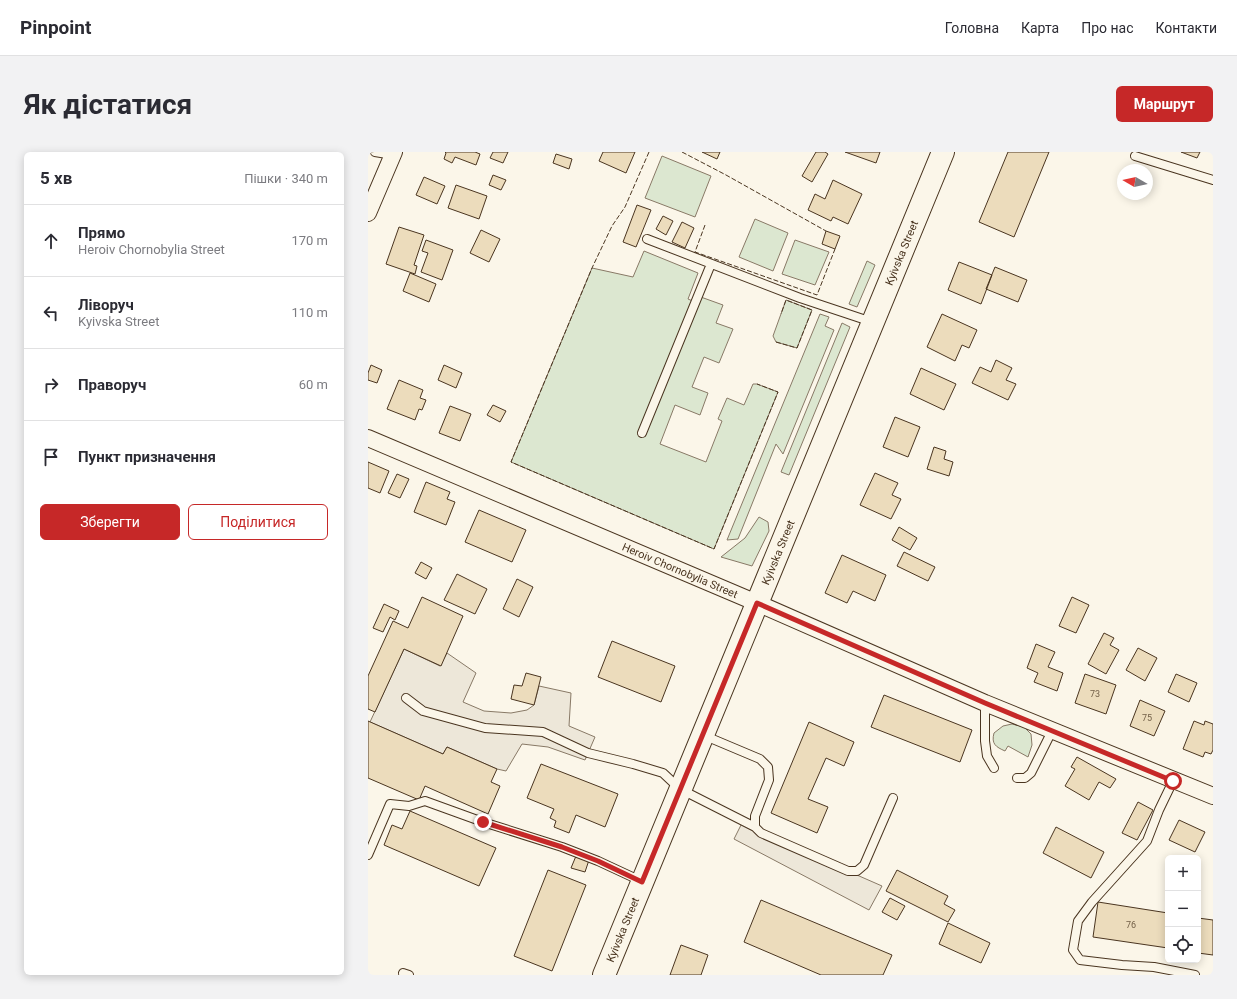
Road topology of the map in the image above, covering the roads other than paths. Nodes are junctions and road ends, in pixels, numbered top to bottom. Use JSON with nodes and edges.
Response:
{"nodes":[{"id":1,"x":375,"y":152,"type":"edge"},
{"id":2,"x":943,"y":152,"type":"edge"},
{"id":3,"x":393,"y":153,"type":"edge"},
{"id":4,"x":1135,"y":156,"type":"dead end"},
{"id":5,"x":1213,"y":180,"type":"edge"},
{"id":6,"x":368,"y":214,"type":"edge"},
{"id":7,"x":647,"y":239,"type":"dead end"},
{"id":8,"x":710,"y":264,"type":"junction"},
{"id":9,"x":873,"y":322,"type":"junction"},
{"id":10,"x":642,"y":433,"type":"dead end"},
{"id":11,"x":368,"y":438,"type":"edge"},
{"id":12,"x":757,"y":603,"type":"junction"},
{"id":13,"x":406,"y":698,"type":"dead end"},
{"id":14,"x":985,"y":703,"type":"junction"},
{"id":15,"x":1052,"y":731,"type":"junction"},
{"id":16,"x":703,"y":734,"type":"junction"},
{"id":17,"x":994,"y":768,"type":"dead end"},
{"id":18,"x":1017,"y":778,"type":"dead end"},
{"id":19,"x":1173,"y":781,"type":"junction"},
{"id":20,"x":680,"y":789,"type":"junction"},
{"id":21,"x":1213,"y":796,"type":"edge"},
{"id":22,"x":893,"y":798,"type":"dead end"},
{"id":23,"x":755,"y":827,"type":"junction"},
{"id":24,"x":368,"y":854,"type":"edge"},
{"id":25,"x":642,"y":882,"type":"junction"},
{"id":26,"x":604,"y":975,"type":"edge"},
{"id":27,"x":1195,"y":975,"type":"edge"}],
"edges":[{"from":1,"to":3,"type":"lane"},
{"from":2,"to":9,"type":"street","name":"Kyivska Street"},
{"from":3,"to":6,"type":"street"},
{"from":4,"to":5,"type":"lane"},
{"from":7,"to":8,"type":"lane"},
{"from":8,"to":9,"type":"lane"},
{"from":8,"to":10,"type":"lane"},
{"from":9,"to":12,"type":"street","name":"Kyivska Street"},
{"from":11,"to":12,"type":"street","name":"Heroiv Chornobylia Street"},
{"from":12,"to":14,"type":"street","name":"Heroiv Chornobylia Street"},
{"from":12,"to":16,"type":"street","name":"Kyivska Street"},
{"from":13,"to":20,"type":"lane"},
{"from":14,"to":15,"type":"street","name":"Heroiv Chornobylia Street"},
{"from":14,"to":17,"type":"lane"},
{"from":15,"to":18,"type":"lane"},
{"from":15,"to":19,"type":"street","name":"Heroiv Chornobylia Street"},
{"from":16,"to":20,"type":"street","name":"Kyivska Street"},
{"from":16,"to":23,"type":"lane"},
{"from":19,"to":21,"type":"street","name":"Heroiv Chornobylia Street"},
{"from":19,"to":27,"type":"lane"},
{"from":20,"to":23,"type":"lane"},
{"from":20,"to":25,"type":"street","name":"Kyivska Street"},
{"from":22,"to":23,"type":"lane"},
{"from":24,"to":25,"type":"lane"},
{"from":25,"to":26,"type":"street","name":"Kyivska Street"}]}
